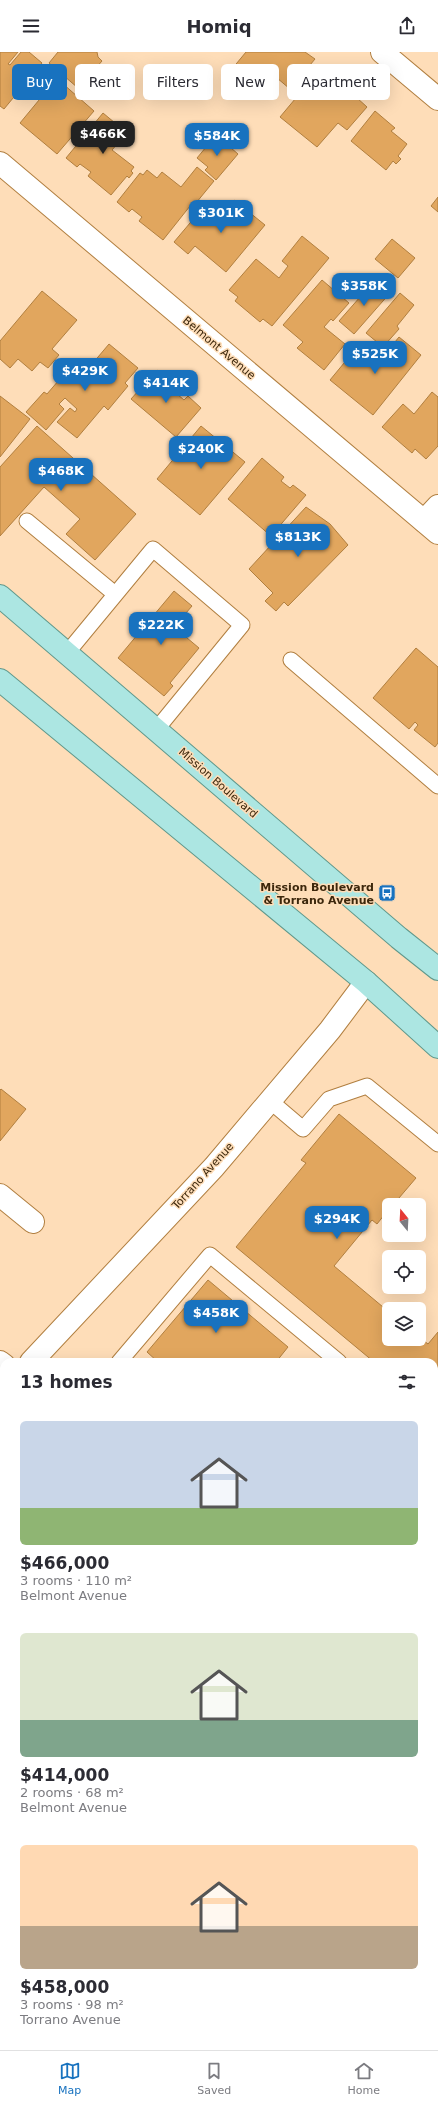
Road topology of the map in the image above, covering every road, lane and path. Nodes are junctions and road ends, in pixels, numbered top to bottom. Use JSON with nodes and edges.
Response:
{"nodes":[{"id":1,"x":382,"y":52,"type":"edge"},
{"id":2,"x":438,"y":99,"type":"edge"},
{"id":3,"x":0,"y":163,"type":"edge"},
{"id":4,"x":433,"y":520,"type":"edge"},
{"id":5,"x":27,"y":521,"type":"dead end"},
{"id":6,"x":116,"y":594,"type":"junction"},
{"id":7,"x":0,"y":596,"type":"edge"},
{"id":8,"x":67,"y":653,"type":"junction"},
{"id":9,"x":291,"y":660,"type":"dead end"},
{"id":10,"x":0,"y":680,"type":"edge"},
{"id":11,"x":156,"y":730,"type":"junction"},
{"id":12,"x":438,"y":786,"type":"edge"},
{"id":13,"x":438,"y":969,"type":"edge"},
{"id":14,"x":366,"y":982,"type":"junction"},
{"id":15,"x":438,"y":1047,"type":"edge"},
{"id":16,"x":269,"y":1100,"type":"junction"},
{"id":17,"x":438,"y":1144,"type":"edge"},
{"id":18,"x":0,"y":1195,"type":"edge"},
{"id":19,"x":33,"y":1222,"type":"dead end"},
{"id":20,"x":35,"y":1358,"type":"edge"},
{"id":21,"x":122,"y":1358,"type":"edge"},
{"id":22,"x":334,"y":1358,"type":"edge"}],
"edges":[{"from":1,"to":2,"type":"street"},
{"from":3,"to":4,"type":"street","name":"Belmont Avenue"},
{"from":5,"to":6,"type":"lane"},
{"from":6,"to":8,"type":"lane"},
{"from":6,"to":11,"type":"lane"},
{"from":7,"to":8,"type":"main road","name":"Mission Boulevard"},
{"from":8,"to":11,"type":"main road","name":"Mission Boulevard"},
{"from":9,"to":12,"type":"lane"},
{"from":10,"to":14,"type":"main road"},
{"from":11,"to":13,"type":"main road","name":"Mission Boulevard"},
{"from":14,"to":15,"type":"main road"},
{"from":14,"to":16,"type":"street","name":"Torrano Avenue"},
{"from":16,"to":17,"type":"lane"},
{"from":16,"to":20,"type":"street","name":"Torrano Avenue"},
{"from":18,"to":19,"type":"street"},
{"from":21,"to":22,"type":"lane"}]}
